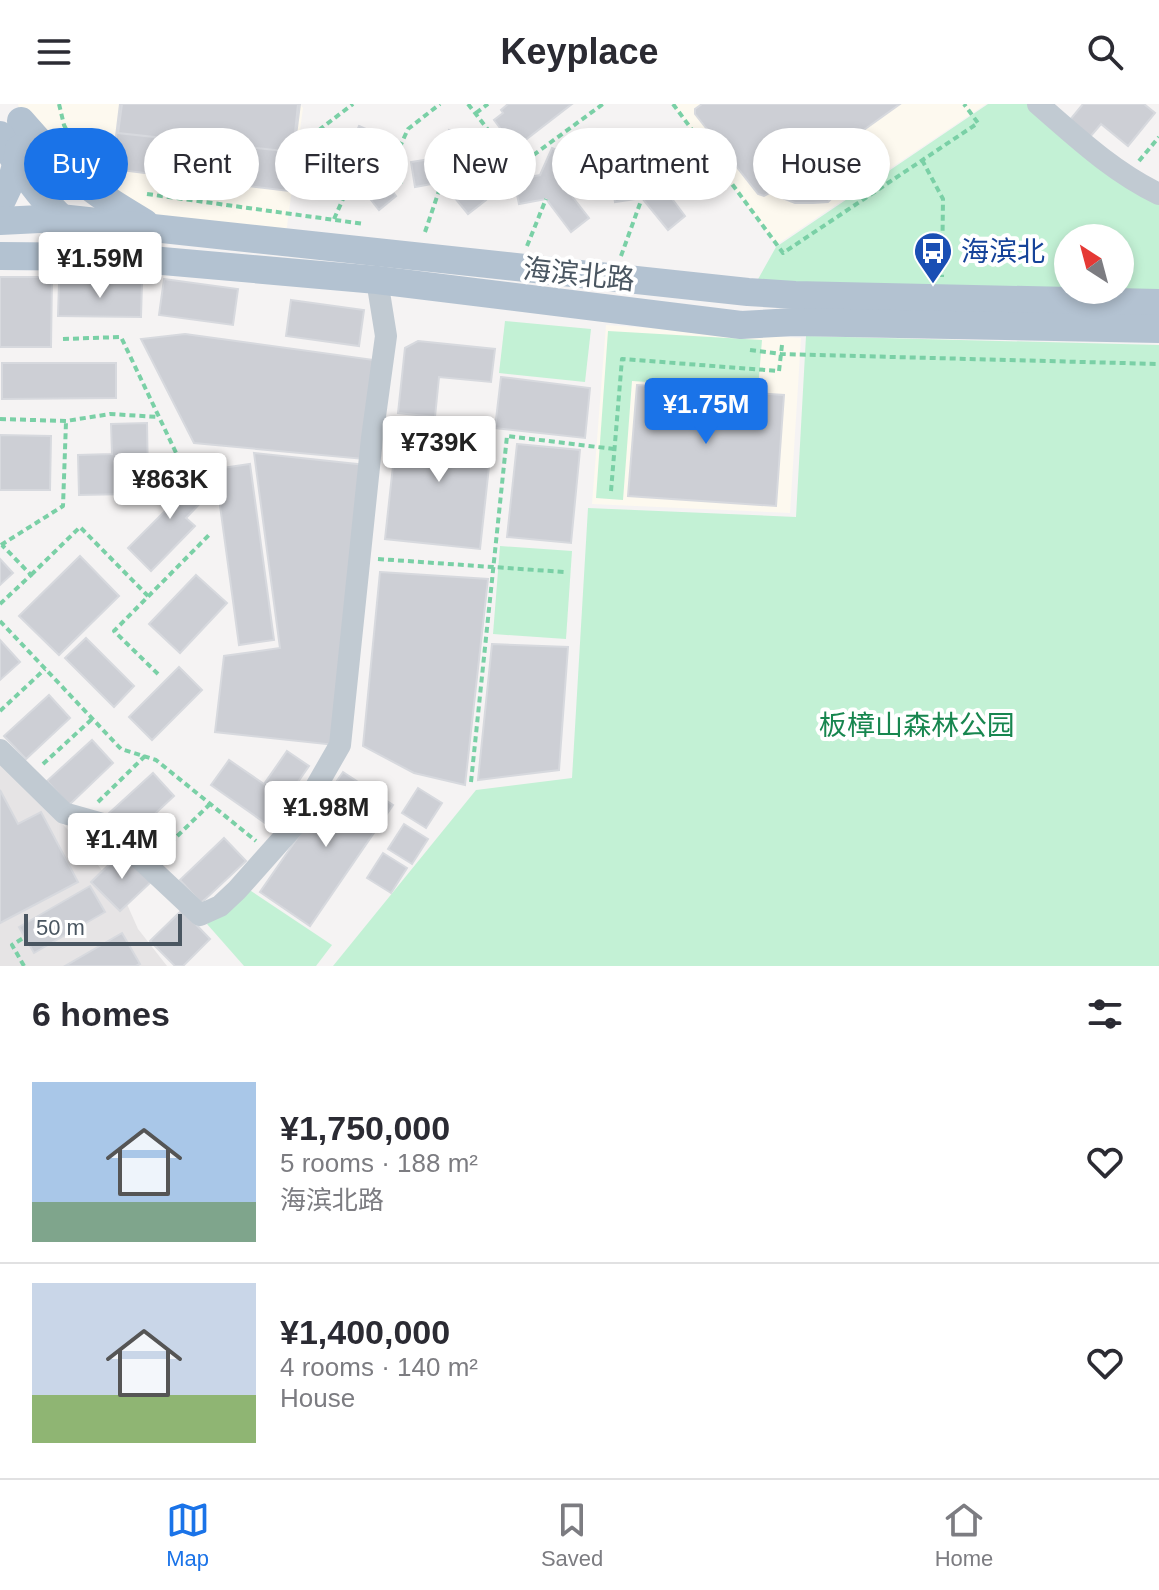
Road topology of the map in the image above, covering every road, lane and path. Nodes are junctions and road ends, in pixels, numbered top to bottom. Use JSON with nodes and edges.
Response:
{"nodes":[{"id":1,"x":59,"y":104,"type":"edge"},
{"id":2,"x":353,"y":104,"type":"edge"},
{"id":3,"x":440,"y":104,"type":"edge"},
{"id":4,"x":468,"y":104,"type":"edge"},
{"id":5,"x":488,"y":104,"type":"edge"},
{"id":6,"x":603,"y":104,"type":"edge"},
{"id":7,"x":673,"y":104,"type":"edge"},
{"id":8,"x":964,"y":104,"type":"edge"},
{"id":9,"x":1038,"y":104,"type":"edge"},
{"id":10,"x":476,"y":113,"type":"junction"},
{"id":11,"x":13,"y":120,"type":"edge"},
{"id":12,"x":66,"y":128,"type":"edge"},
{"id":13,"x":322,"y":128,"type":"edge"},
{"id":14,"x":408,"y":129,"type":"edge"},
{"id":15,"x":1159,"y":137,"type":"edge"},
{"id":16,"x":922,"y":160,"type":"junction"},
{"id":17,"x":18,"y":163,"type":"junction"},
{"id":18,"x":1127,"y":176,"type":"junction"},
{"id":19,"x":139,"y":193,"type":"dead end"},
{"id":20,"x":1159,"y":194,"type":"edge"},
{"id":21,"x":546,"y":199,"type":"dead end"},
{"id":22,"x":343,"y":200,"type":"edge"},
{"id":23,"x":436,"y":200,"type":"edge"},
{"id":24,"x":641,"y":200,"type":"edge"},
{"id":25,"x":0,"y":204,"type":"edge"},
{"id":26,"x":60,"y":218,"type":"junction"},
{"id":27,"x":334,"y":220,"type":"junction"},
{"id":28,"x":0,"y":221,"type":"edge"},
{"id":29,"x":364,"y":224,"type":"dead end"},
{"id":30,"x":153,"y":227,"type":"junction"},
{"id":31,"x":424,"y":233,"type":"dead end"},
{"id":32,"x":538,"y":250,"type":"dead end"},
{"id":33,"x":0,"y":256,"type":"edge"},
{"id":34,"x":117,"y":257,"type":"junction"},
{"id":35,"x":619,"y":262,"type":"dead end"},
{"id":36,"x":377,"y":280,"type":"junction"},
{"id":37,"x":942,"y":298,"type":"junction"},
{"id":38,"x":1159,"y":303,"type":"edge"},
{"id":39,"x":783,"y":323,"type":"junction"},
{"id":40,"x":1159,"y":329,"type":"edge"},
{"id":41,"x":63,"y":339,"type":"dead end"},
{"id":42,"x":159,"y":417,"type":"junction"},
{"id":43,"x":0,"y":419,"type":"edge"},
{"id":44,"x":66,"y":421,"type":"junction"},
{"id":45,"x":614,"y":449,"type":"junction"},
{"id":46,"x":179,"y":459,"type":"dead end"},
{"id":47,"x":611,"y":491,"type":"dead end"},
{"id":48,"x":211,"y":533,"type":"dead end"},
{"id":49,"x":1,"y":544,"type":"edge"},
{"id":50,"x":359,"y":558,"type":"junction"},
{"id":51,"x":493,"y":567,"type":"junction"},
{"id":52,"x":564,"y":572,"type":"dead end"},
{"id":53,"x":31,"y":575,"type":"junction"},
{"id":54,"x":148,"y":596,"type":"junction"},
{"id":55,"x":0,"y":604,"type":"edge"},
{"id":56,"x":0,"y":621,"type":"edge"},
{"id":57,"x":45,"y":669,"type":"junction"},
{"id":58,"x":158,"y":674,"type":"dead end"},
{"id":59,"x":0,"y":711,"type":"edge"},
{"id":60,"x":92,"y":719,"type":"junction"},
{"id":61,"x":0,"y":750,"type":"edge"},
{"id":62,"x":145,"y":756,"type":"junction"},
{"id":63,"x":41,"y":766,"type":"dead end"},
{"id":64,"x":471,"y":782,"type":"dead end"},
{"id":65,"x":210,"y":804,"type":"junction"},
{"id":66,"x":82,"y":818,"type":"junction"},
{"id":67,"x":271,"y":853,"type":"junction"},
{"id":68,"x":147,"y":866,"type":"junction"},
{"id":69,"x":25,"y":937,"type":"dead end"},
{"id":70,"x":24,"y":966,"type":"edge"}],
"edges":[{"from":1,"to":12,"type":"path"},
{"from":2,"to":13,"type":"path"},
{"from":3,"to":14,"type":"path"},
{"from":4,"to":10,"type":"path"},
{"from":5,"to":10,"type":"path"},
{"from":6,"to":10,"type":"path"},
{"from":7,"to":16,"type":"path"},
{"from":8,"to":16,"type":"path"},
{"from":9,"to":18,"type":"street"},
{"from":11,"to":17,"type":"main road"},
{"from":11,"to":30,"type":"main road"},
{"from":15,"to":18,"type":"path"},
{"from":16,"to":37,"type":"path"},
{"from":17,"to":25,"type":"main road"},
{"from":17,"to":26,"type":"main road"},
{"from":18,"to":20,"type":"street"},
{"from":19,"to":27,"type":"path"},
{"from":21,"to":32,"type":"path"},
{"from":22,"to":27,"type":"path"},
{"from":23,"to":31,"type":"path"},
{"from":24,"to":35,"type":"path"},
{"from":26,"to":28,"type":"main road","name":"海滨北路"},
{"from":26,"to":30,"type":"main road","name":"海滨北路"},
{"from":26,"to":34,"type":"main road"},
{"from":27,"to":29,"type":"path"},
{"from":30,"to":37,"type":"main road","name":"海滨北路"},
{"from":33,"to":34,"type":"main road","name":"海滨北路"},
{"from":34,"to":36,"type":"main road","name":"海滨北路"},
{"from":36,"to":39,"type":"main road","name":"海滨北路"},
{"from":36,"to":50,"type":"street"},
{"from":37,"to":38,"type":"main road","name":"海滨北路"},
{"from":39,"to":40,"type":"main road","name":"海滨北路"},
{"from":39,"to":45,"type":"path"},
{"from":41,"to":42,"type":"path"},
{"from":42,"to":44,"type":"path"},
{"from":42,"to":46,"type":"path"},
{"from":43,"to":44,"type":"path"},
{"from":44,"to":49,"type":"path"},
{"from":45,"to":47,"type":"path"},
{"from":45,"to":51,"type":"path"},
{"from":48,"to":54,"type":"path"},
{"from":49,"to":53,"type":"path"},
{"from":50,"to":51,"type":"path"},
{"from":50,"to":67,"type":"street"},
{"from":51,"to":52,"type":"path"},
{"from":51,"to":64,"type":"path"},
{"from":53,"to":54,"type":"path"},
{"from":53,"to":55,"type":"path"},
{"from":54,"to":58,"type":"path"},
{"from":56,"to":57,"type":"path"},
{"from":57,"to":59,"type":"path"},
{"from":57,"to":60,"type":"path"},
{"from":60,"to":62,"type":"path"},
{"from":60,"to":63,"type":"path"},
{"from":61,"to":66,"type":"street"},
{"from":62,"to":65,"type":"path"},
{"from":62,"to":66,"type":"path"},
{"from":65,"to":67,"type":"path"},
{"from":65,"to":68,"type":"path"},
{"from":66,"to":68,"type":"street"},
{"from":67,"to":68,"type":"street"},
{"from":69,"to":70,"type":"path"}]}
